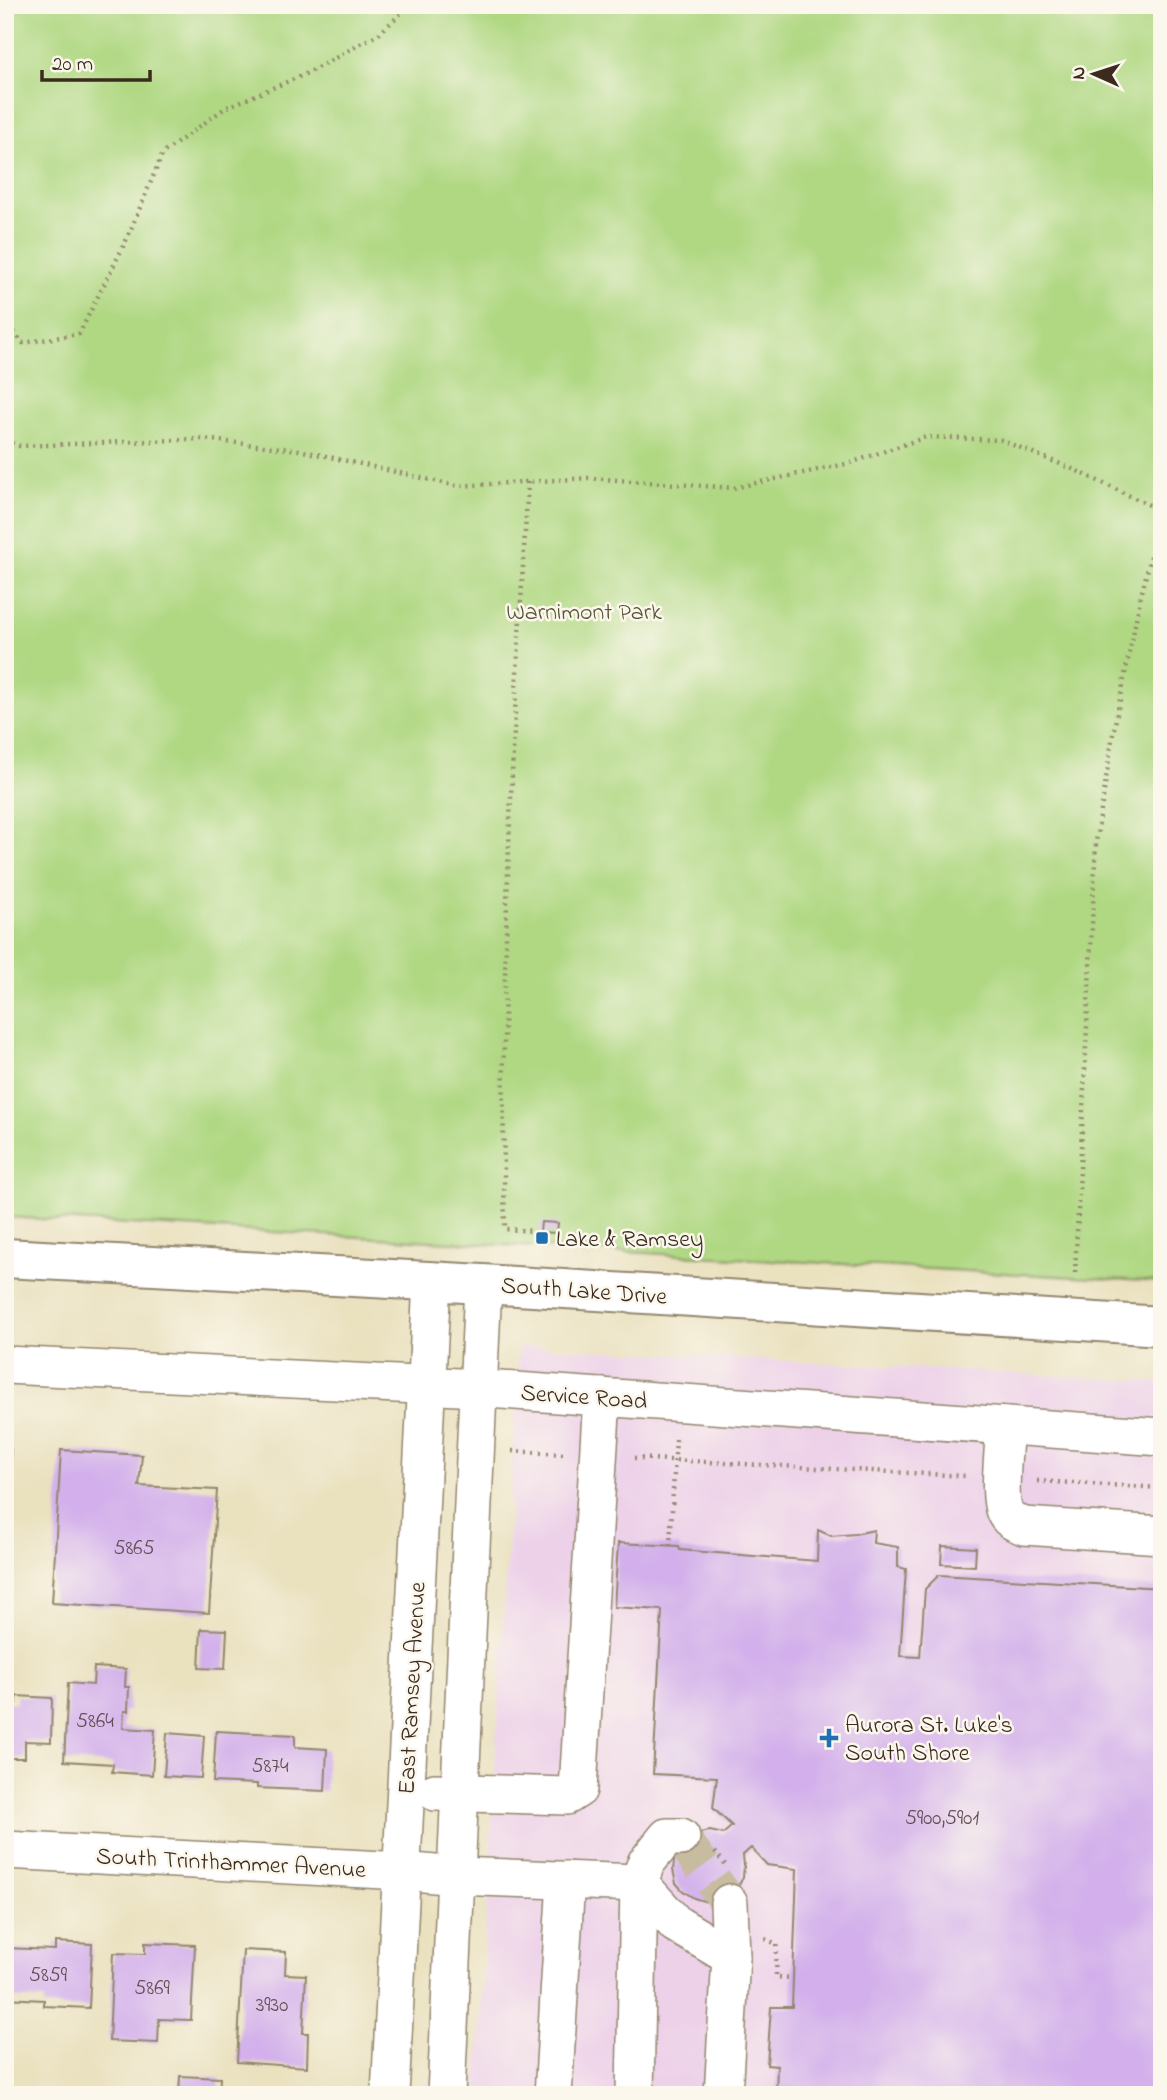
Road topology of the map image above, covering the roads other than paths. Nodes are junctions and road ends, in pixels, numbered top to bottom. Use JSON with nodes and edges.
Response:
{"nodes":[{"id":1,"x":5,"y":1258,"type":"edge"},
{"id":2,"x":432,"y":1281,"type":"junction"},
{"id":3,"x":483,"y":1284,"type":"junction"},
{"id":4,"x":1162,"y":1326,"type":"edge"},
{"id":5,"x":5,"y":1365,"type":"edge"},
{"id":6,"x":426,"y":1386,"type":"junction"},
{"id":7,"x":478,"y":1389,"type":"junction"},
{"id":8,"x":602,"y":1397,"type":"junction"},
{"id":9,"x":1005,"y":1426,"type":"junction"},
{"id":10,"x":1162,"y":1437,"type":"edge"},
{"id":11,"x":1162,"y":1535,"type":"edge"},
{"id":12,"x":406,"y":1791,"type":"junction"},
{"id":13,"x":460,"y":1793,"type":"junction"},
{"id":14,"x":681,"y":1837,"type":"dead end"},
{"id":15,"x":5,"y":1850,"type":"edge"},
{"id":16,"x":403,"y":1871,"type":"junction"},
{"id":17,"x":456,"y":1876,"type":"junction"},
{"id":18,"x":566,"y":1880,"type":"junction"},
{"id":19,"x":639,"y":1883,"type":"junction"},
{"id":20,"x":729,"y":1903,"type":"tunnel mouth"},
{"id":21,"x":731,"y":1957,"type":"junction"},
{"id":22,"x":390,"y":2095,"type":"edge"},
{"id":23,"x":446,"y":2095,"type":"edge"},
{"id":24,"x":553,"y":2095,"type":"edge"},
{"id":25,"x":635,"y":2095,"type":"edge"},
{"id":26,"x":723,"y":2095,"type":"edge"}],
"edges":[{"from":1,"to":2,"type":"main road","name":"South Lake Drive"},
{"from":2,"to":3,"type":"main road","name":"South Lake Drive"},
{"from":2,"to":6,"type":"street","name":"East Ramsey Avenue"},
{"from":3,"to":4,"type":"main road","name":"South Lake Drive"},
{"from":3,"to":7,"type":"street"},
{"from":5,"to":6,"type":"street","name":"Service Road"},
{"from":6,"to":7,"type":"street","name":"Service Road"},
{"from":6,"to":12,"type":"street","name":"East Ramsey Avenue"},
{"from":7,"to":8,"type":"street","name":"Service Road"},
{"from":7,"to":13,"type":"street"},
{"from":8,"to":9,"type":"street","name":"Service Road"},
{"from":8,"to":13,"type":"street"},
{"from":9,"to":10,"type":"street","name":"Service Road"},
{"from":9,"to":11,"type":"street"},
{"from":12,"to":13,"type":"street"},
{"from":12,"to":16,"type":"street","name":"East Ramsey Avenue"},
{"from":13,"to":17,"type":"street"},
{"from":14,"to":19,"type":"street"},
{"from":15,"to":16,"type":"street","name":"South Trinthammer Avenue"},
{"from":16,"to":17,"type":"street","name":"South Trinthammer Avenue"},
{"from":16,"to":22,"type":"street","name":"East Ramsey Avenue"},
{"from":17,"to":18,"type":"street","name":"South Trinthammer Avenue"},
{"from":17,"to":23,"type":"street"},
{"from":18,"to":19,"type":"street","name":"South Trinthammer Avenue"},
{"from":18,"to":24,"type":"street"},
{"from":19,"to":21,"type":"street"},
{"from":19,"to":25,"type":"street"},
{"from":20,"to":21,"type":"street"},
{"from":21,"to":26,"type":"street"}]}
